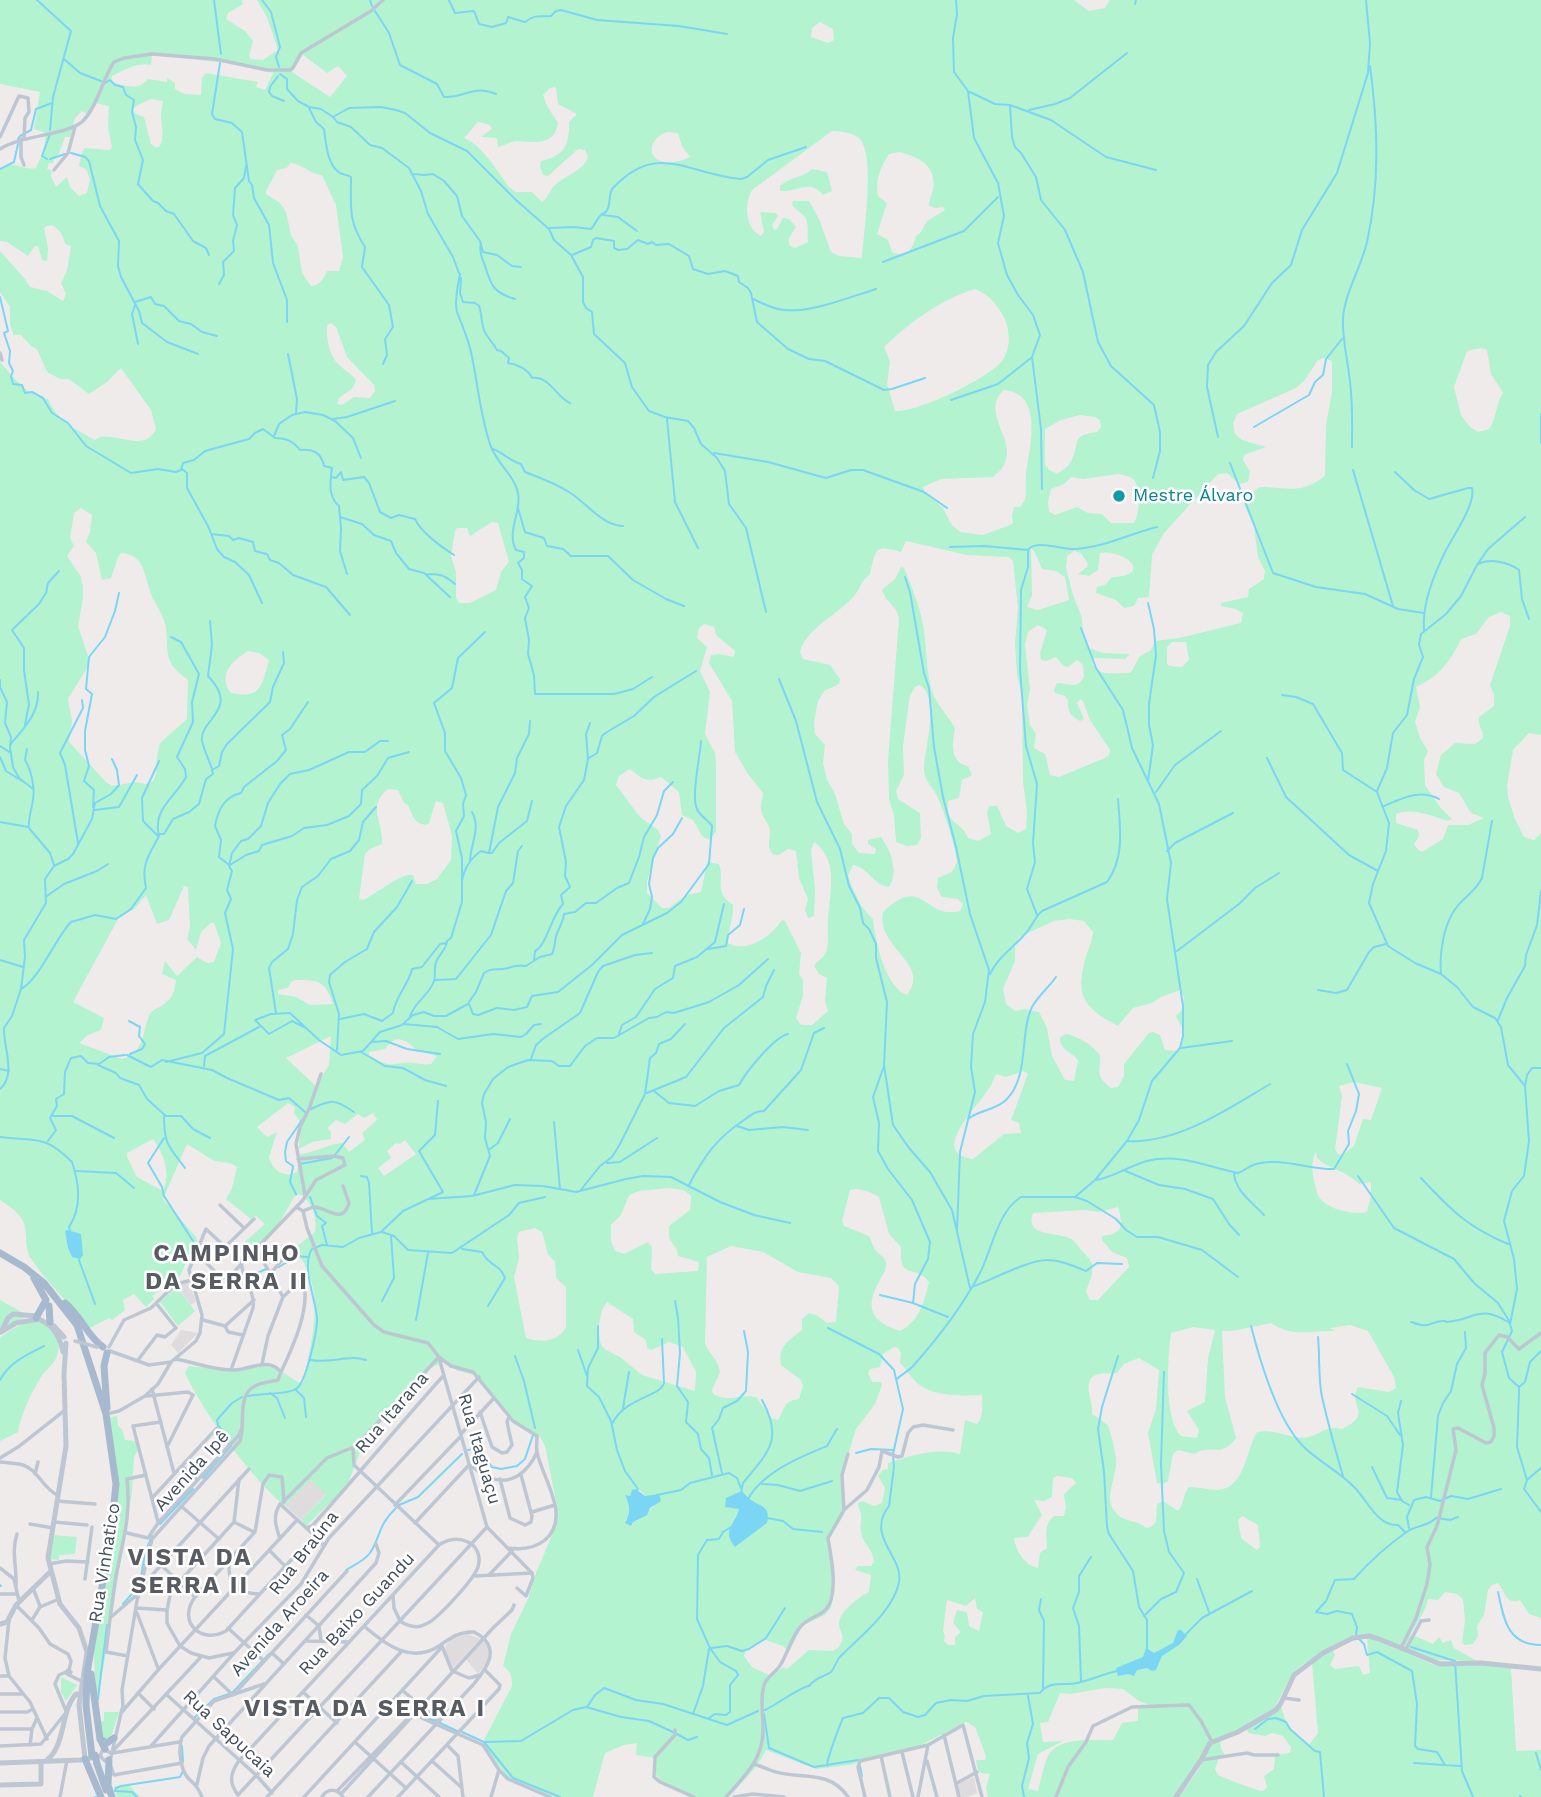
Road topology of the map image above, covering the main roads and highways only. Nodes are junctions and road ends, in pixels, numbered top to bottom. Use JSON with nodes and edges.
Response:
{"nodes":[{"id":1,"x":0,"y":1253,"type":"edge"},
{"id":2,"x":30,"y":1271,"type":"junction"},
{"id":3,"x":58,"y":1299,"type":"junction"},
{"id":4,"x":49,"y":1306,"type":"junction"},
{"id":5,"x":68,"y":1312,"type":"junction"},
{"id":6,"x":50,"y":1321,"type":"road end"},
{"id":7,"x":106,"y":1413,"type":"junction"},
{"id":8,"x":101,"y":1596,"type":"junction"},
{"id":9,"x":96,"y":1615,"type":"junction"},
{"id":10,"x":87,"y":1652,"type":"road end"},
{"id":11,"x":85,"y":1676,"type":"junction"},
{"id":12,"x":100,"y":1739,"type":"junction"},
{"id":13,"x":110,"y":1749,"type":"junction"},
{"id":14,"x":94,"y":1759,"type":"junction"},
{"id":15,"x":103,"y":1787,"type":"junction"},
{"id":16,"x":107,"y":1797,"type":"edge"}],
"edges":[{"from":1,"to":2,"type":"main road"},
{"from":2,"to":3,"type":"main road"},
{"from":2,"to":4,"type":"main road"},
{"from":3,"to":5,"type":"main road"},
{"from":3,"to":7,"type":"main road"},
{"from":4,"to":5,"type":"main road"},
{"from":4,"to":6,"type":"main road"},
{"from":5,"to":7,"type":"main road"},
{"from":7,"to":8,"type":"main road"},
{"from":8,"to":9,"type":"main road"},
{"from":8,"to":11,"type":"main road"},
{"from":9,"to":10,"type":"main road"},
{"from":9,"to":14,"type":"main road"},
{"from":11,"to":12,"type":"main road"},
{"from":11,"to":14,"type":"main road"},
{"from":12,"to":13,"type":"main road"},
{"from":12,"to":13,"type":"main road"},
{"from":13,"to":15,"type":"main road"},
{"from":14,"to":15,"type":"main road"},
{"from":15,"to":16,"type":"main road"}]}
